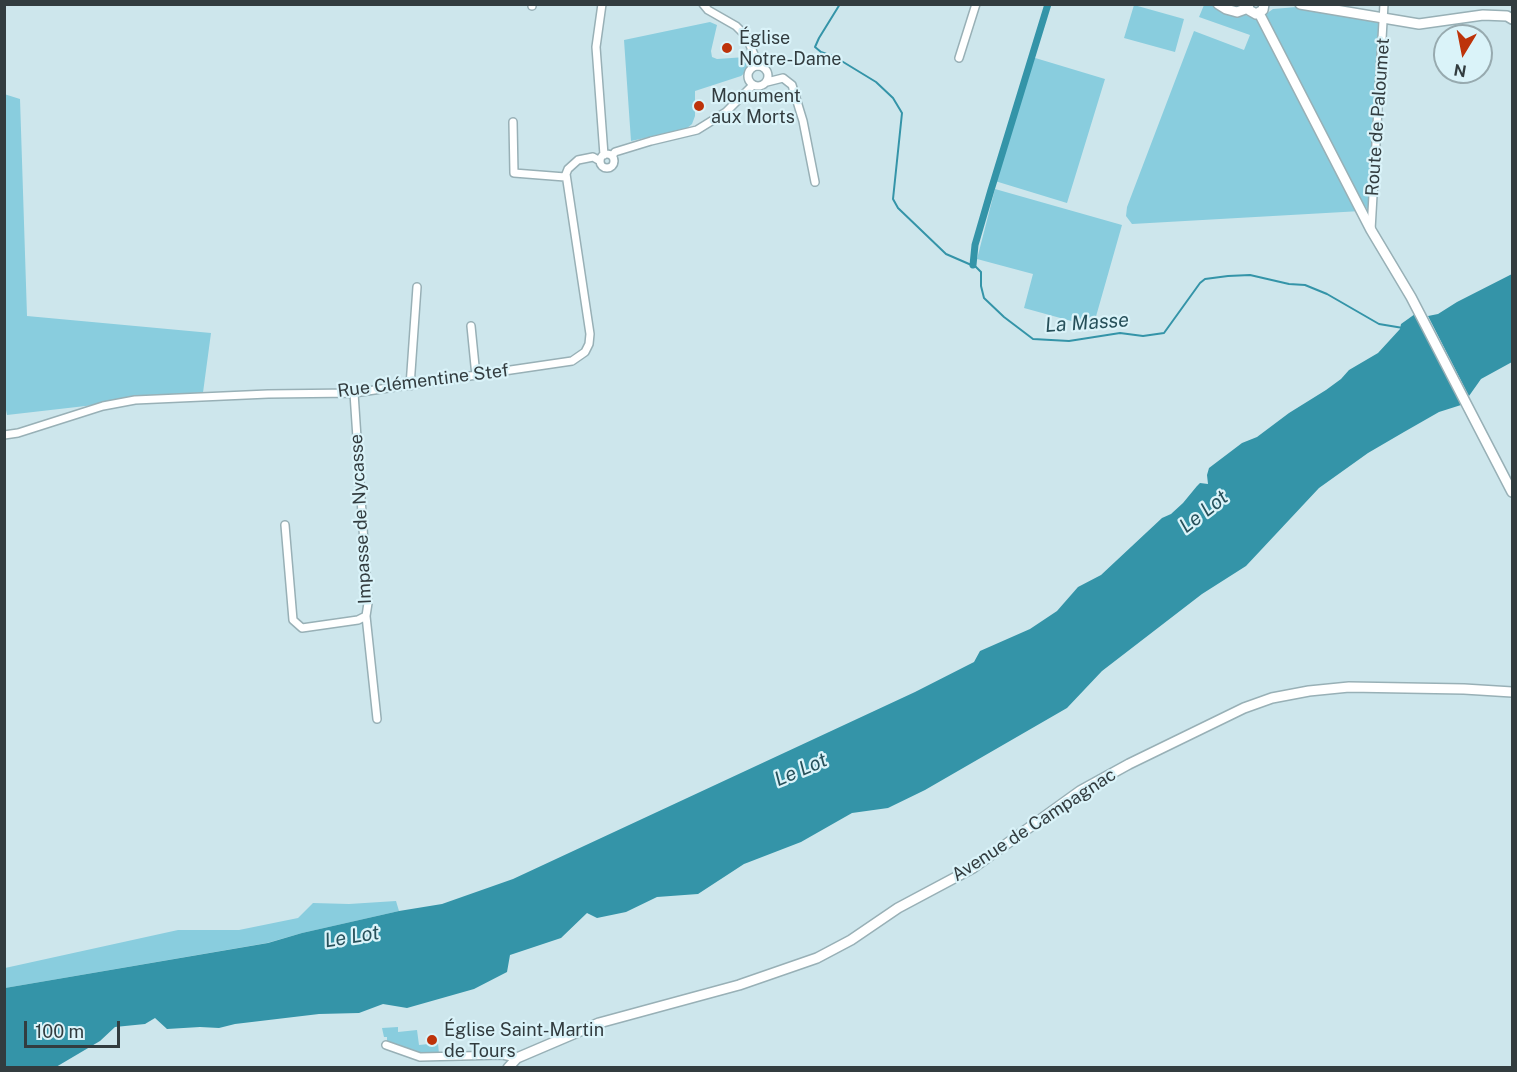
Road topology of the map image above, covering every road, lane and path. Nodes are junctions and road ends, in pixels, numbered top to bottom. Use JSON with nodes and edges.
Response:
{"nodes":[{"id":1,"x":602,"y":4,"type":"edge"},
{"id":2,"x":702,"y":4,"type":"edge"},
{"id":3,"x":976,"y":4,"type":"edge"},
{"id":4,"x":1218,"y":4,"type":"edge"},
{"id":5,"x":1264,"y":4,"type":"edge"},
{"id":6,"x":1300,"y":4,"type":"edge"},
{"id":7,"x":1384,"y":4,"type":"edge"},
{"id":8,"x":1248,"y":6,"type":"edge"},
{"id":9,"x":1258,"y":13,"type":"junction"},
{"id":10,"x":1384,"y":19,"type":"junction"},
{"id":11,"x":1512,"y":19,"type":"edge"},
{"id":12,"x":959,"y":58,"type":"dead end"},
{"id":13,"x":759,"y":66,"type":"junction"},
{"id":14,"x":767,"y":82,"type":"junction"},
{"id":15,"x":753,"y":85,"type":"junction"},
{"id":16,"x":513,"y":122,"type":"dead end"},
{"id":17,"x":605,"y":157,"type":"junction"},
{"id":18,"x":565,"y":177,"type":"junction"},
{"id":19,"x":815,"y":182,"type":"dead end"},
{"id":20,"x":1371,"y":230,"type":"junction"},
{"id":21,"x":417,"y":287,"type":"dead end"},
{"id":22,"x":471,"y":326,"type":"dead end"},
{"id":23,"x":476,"y":376,"type":"junction"},
{"id":24,"x":410,"y":386,"type":"junction"},
{"id":25,"x":354,"y":393,"type":"junction"},
{"id":26,"x":4,"y":435,"type":"edge"},
{"id":27,"x":1512,"y":492,"type":"edge"},
{"id":28,"x":285,"y":525,"type":"dead end"},
{"id":29,"x":366,"y":616,"type":"junction"},
{"id":30,"x":1512,"y":692,"type":"edge"},
{"id":31,"x":377,"y":719,"type":"dead end"},
{"id":32,"x":386,"y":1045,"type":"dead end"},
{"id":33,"x":517,"y":1058,"type":"junction"},
{"id":34,"x":508,"y":1068,"type":"edge"}],
"edges":[{"from":1,"to":17,"type":"street"},
{"from":2,"to":13,"type":"street"},
{"from":3,"to":12,"type":"street"},
{"from":4,"to":8,"type":"street"},
{"from":5,"to":9,"type":"street"},
{"from":6,"to":10,"type":"street"},
{"from":7,"to":10,"type":"street","name":"Route de Paloumet"},
{"from":8,"to":9,"type":"street"},
{"from":9,"to":20,"type":"street"},
{"from":10,"to":11,"type":"street"},
{"from":10,"to":20,"type":"street","name":"Route de Paloumet"},
{"from":13,"to":14,"type":"street"},
{"from":13,"to":15,"type":"street"},
{"from":14,"to":15,"type":"street"},
{"from":14,"to":19,"type":"street"},
{"from":15,"to":17,"type":"street"},
{"from":16,"to":18,"type":"street"},
{"from":17,"to":18,"type":"street"},
{"from":18,"to":23,"type":"street","name":"Rue Clémentine Stef"},
{"from":20,"to":27,"type":"street"},
{"from":21,"to":24,"type":"street"},
{"from":22,"to":23,"type":"street"},
{"from":23,"to":24,"type":"street","name":"Rue Clémentine Stef"},
{"from":24,"to":25,"type":"street","name":"Rue Clémentine Stef"},
{"from":25,"to":26,"type":"street","name":"Rue Clémentine Stef"},
{"from":25,"to":29,"type":"street","name":"Impasse de Nycasse"},
{"from":28,"to":29,"type":"street","name":"Impasse de Nycasse"},
{"from":29,"to":31,"type":"street"},
{"from":30,"to":33,"type":"street","name":"Avenue de Campagnac"},
{"from":32,"to":33,"type":"street"},
{"from":33,"to":34,"type":"street","name":"Avenue de Campagnac"}]}
